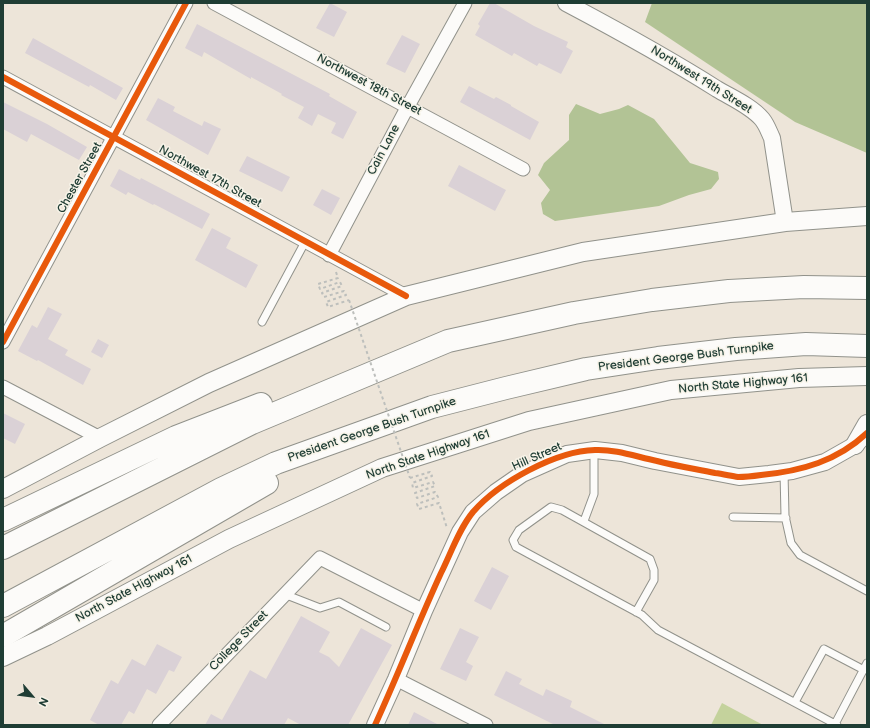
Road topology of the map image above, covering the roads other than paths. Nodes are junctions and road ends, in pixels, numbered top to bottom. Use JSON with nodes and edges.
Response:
{"nodes":[{"id":1,"x":186,"y":3,"type":"edge"},
{"id":2,"x":214,"y":3,"type":"edge"},
{"id":3,"x":465,"y":3,"type":"edge"},
{"id":4,"x":566,"y":3,"type":"edge"},
{"id":5,"x":3,"y":77,"type":"edge"},
{"id":6,"x":408,"y":106,"type":"junction"},
{"id":7,"x":114,"y":138,"type":"junction"},
{"id":8,"x":523,"y":169,"type":"dead end"},
{"id":9,"x":867,"y":216,"type":"edge"},
{"id":10,"x":785,"y":222,"type":"junction"},
{"id":11,"x":305,"y":242,"type":"junction"},
{"id":12,"x":329,"y":255,"type":"junction"},
{"id":13,"x":867,"y":288,"type":"edge"},
{"id":14,"x":406,"y":296,"type":"junction"},
{"id":15,"x":262,"y":322,"type":"dead end"},
{"id":16,"x":448,"y":341,"type":"junction"},
{"id":17,"x":3,"y":342,"type":"edge"},
{"id":18,"x":861,"y":347,"type":"edge"},
{"id":19,"x":867,"y":376,"type":"edge"},
{"id":20,"x":849,"y":377,"type":"junction"},
{"id":21,"x":3,"y":387,"type":"edge"},
{"id":22,"x":867,"y":387,"type":"edge"},
{"id":23,"x":867,"y":424,"type":"edge"},
{"id":24,"x":349,"y":437,"type":"junction"},
{"id":25,"x":100,"y":438,"type":"junction"},
{"id":26,"x":861,"y":439,"type":"edge"},
{"id":27,"x":594,"y":450,"type":"junction"},
{"id":28,"x":784,"y":472,"type":"junction"},
{"id":29,"x":3,"y":489,"type":"edge"},
{"id":30,"x":733,"y":516,"type":"dead end"},
{"id":31,"x":786,"y":518,"type":"junction"},
{"id":32,"x":3,"y":520,"type":"edge"},
{"id":33,"x":584,"y":521,"type":"junction"},
{"id":34,"x":3,"y":548,"type":"edge"},
{"id":35,"x":867,"y":591,"type":"edge"},
{"id":36,"x":284,"y":594,"type":"junction"},
{"id":37,"x":3,"y":606,"type":"edge"},
{"id":38,"x":424,"y":611,"type":"junction"},
{"id":39,"x":636,"y":612,"type":"junction"},
{"id":40,"x":386,"y":627,"type":"dead end"},
{"id":41,"x":3,"y":636,"type":"edge"},
{"id":42,"x":3,"y":657,"type":"edge"},
{"id":43,"x":865,"y":666,"type":"edge"},
{"id":44,"x":396,"y":679,"type":"junction"},
{"id":45,"x":795,"y":702,"type":"junction"},
{"id":46,"x":836,"y":724,"type":"edge"},
{"id":47,"x":159,"y":725,"type":"edge"},
{"id":48,"x":375,"y":725,"type":"edge"},
{"id":49,"x":486,"y":725,"type":"edge"}],
"edges":[{"from":1,"to":7,"type":"street","name":"Chester Street"},
{"from":2,"to":6,"type":"street","name":"Northwest 18th Street"},
{"from":3,"to":6,"type":"street","name":"Cain Lane"},
{"from":4,"to":10,"type":"street","name":"Northwest 19th Street"},
{"from":5,"to":7,"type":"street","name":"Northwest 17th Street"},
{"from":6,"to":8,"type":"street","name":"Northwest 18th Street"},
{"from":6,"to":12,"type":"street","name":"Cain Lane"},
{"from":7,"to":11,"type":"street","name":"Northwest 17th Street"},
{"from":7,"to":17,"type":"street","name":"Chester Street"},
{"from":9,"to":10,"type":"main road"},
{"from":10,"to":14,"type":"main road"},
{"from":11,"to":12,"type":"street","name":"Northwest 17th Street"},
{"from":11,"to":15,"type":"lane"},
{"from":12,"to":14,"type":"street","name":"Northwest 17th Street"},
{"from":13,"to":16,"type":"highway"},
{"from":14,"to":25,"type":"main road"},
{"from":16,"to":32,"type":"highway"},
{"from":16,"to":34,"type":"highway"},
{"from":18,"to":24,"type":"highway","name":"President George Bush Turnpike"},
{"from":19,"to":20,"type":"main road","name":"North State Highway 161"},
{"from":20,"to":22,"type":"main road"},
{"from":20,"to":42,"type":"main road","name":"North State Highway 161"},
{"from":21,"to":25,"type":"street"},
{"from":23,"to":26,"type":"main road"},
{"from":24,"to":37,"type":"highway","name":"President George Bush Turnpike"},
{"from":24,"to":41,"type":"highway"},
{"from":25,"to":29,"type":"main road"},
{"from":26,"to":28,"type":"street","name":"Hill Street"},
{"from":27,"to":28,"type":"street","name":"Hill Street"},
{"from":27,"to":33,"type":"lane"},
{"from":27,"to":38,"type":"street","name":"Hill Street"},
{"from":28,"to":31,"type":"lane"},
{"from":30,"to":31,"type":"lane"},
{"from":31,"to":35,"type":"lane"},
{"from":33,"to":39,"type":"lane"},
{"from":33,"to":39,"type":"lane"},
{"from":36,"to":38,"type":"street","name":"College Street"},
{"from":36,"to":40,"type":"lane"},
{"from":36,"to":47,"type":"street","name":"College Street"},
{"from":38,"to":44,"type":"street","name":"Hill Street"},
{"from":39,"to":45,"type":"lane"},
{"from":43,"to":45,"type":"lane"},
{"from":43,"to":46,"type":"lane"},
{"from":44,"to":48,"type":"street","name":"Hill Street"},
{"from":44,"to":49,"type":"street"},
{"from":45,"to":46,"type":"lane"}]}
